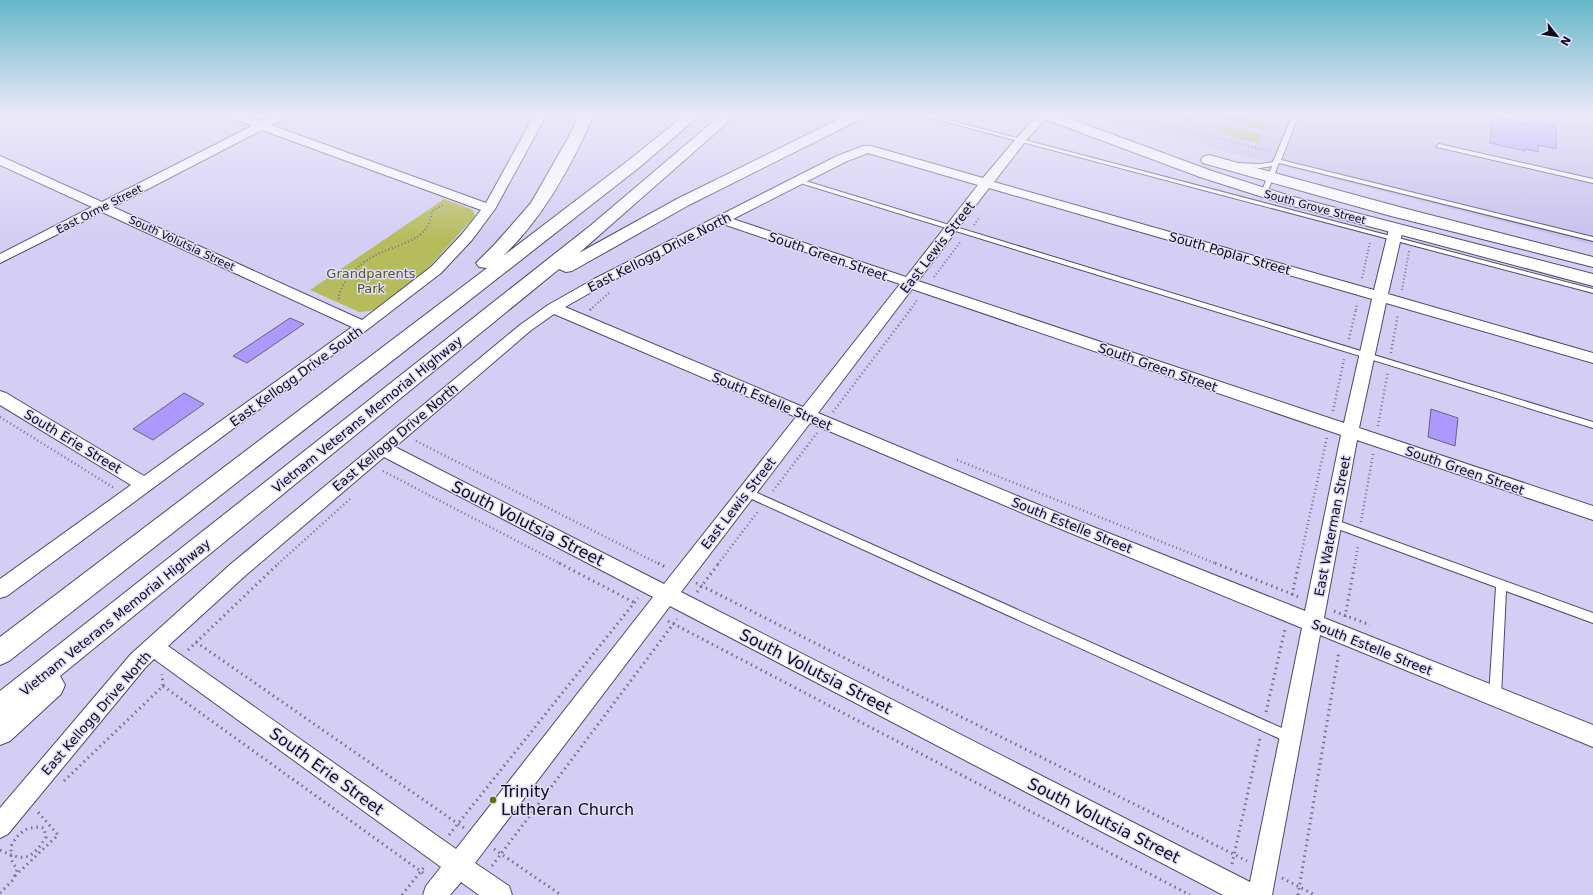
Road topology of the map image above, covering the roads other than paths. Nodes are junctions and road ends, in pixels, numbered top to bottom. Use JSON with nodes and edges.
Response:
{"nodes":[{"id":1,"x":202,"y":156,"type":"edge"},
{"id":2,"x":345,"y":156,"type":"edge"},
{"id":3,"x":518,"y":156,"type":"edge"},
{"id":4,"x":566,"y":156,"type":"edge"},
{"id":5,"x":642,"y":156,"type":"edge"},
{"id":6,"x":644,"y":156,"type":"edge"},
{"id":7,"x":682,"y":156,"type":"edge"},
{"id":8,"x":776,"y":156,"type":"edge"},
{"id":9,"x":850,"y":156,"type":"edge"},
{"id":10,"x":891,"y":156,"type":"edge"},
{"id":11,"x":1008,"y":156,"type":"edge"},
{"id":12,"x":1080,"y":156,"type":"edge"},
{"id":13,"x":1155,"y":156,"type":"edge"},
{"id":14,"x":1198,"y":156,"type":"edge"},
{"id":15,"x":1279,"y":156,"type":"edge"},
{"id":16,"x":1482,"y":156,"type":"edge"},
{"id":17,"x":0,"y":160,"type":"edge"},
{"id":18,"x":635,"y":163,"type":"junction"},
{"id":19,"x":1275,"y":167,"type":"junction"},
{"id":20,"x":799,"y":181,"type":"junction"},
{"id":21,"x":1593,"y":181,"type":"edge"},
{"id":22,"x":987,"y":183,"type":"junction"},
{"id":23,"x":1264,"y":193,"type":"junction"},
{"id":24,"x":103,"y":207,"type":"junction"},
{"id":25,"x":489,"y":209,"type":"junction"},
{"id":26,"x":723,"y":220,"type":"junction"},
{"id":27,"x":952,"y":228,"type":"junction"},
{"id":28,"x":1395,"y":234,"type":"junction"},
{"id":29,"x":1593,"y":239,"type":"edge"},
{"id":30,"x":0,"y":260,"type":"edge"},
{"id":31,"x":1593,"y":262,"type":"edge"},
{"id":32,"x":1593,"y":280,"type":"edge"},
{"id":33,"x":908,"y":284,"type":"junction"},
{"id":34,"x":1593,"y":291,"type":"edge"},
{"id":35,"x":1380,"y":296,"type":"junction"},
{"id":36,"x":553,"y":308,"type":"junction"},
{"id":37,"x":363,"y":326,"type":"junction"},
{"id":38,"x":467,"y":334,"type":"junction"},
{"id":39,"x":389,"y":352,"type":"junction"},
{"id":40,"x":1367,"y":356,"type":"junction"},
{"id":41,"x":1593,"y":358,"type":"edge"},
{"id":42,"x":0,"y":396,"type":"edge"},
{"id":43,"x":811,"y":409,"type":"junction"},
{"id":44,"x":1593,"y":425,"type":"edge"},
{"id":45,"x":1350,"y":432,"type":"junction"},
{"id":46,"x":382,"y":448,"type":"junction"},
{"id":47,"x":145,"y":485,"type":"junction"},
{"id":48,"x":746,"y":492,"type":"junction"},
{"id":49,"x":1593,"y":513,"type":"edge"},
{"id":50,"x":1333,"y":523,"type":"junction"},
{"id":51,"x":188,"y":558,"type":"junction"},
{"id":52,"x":1501,"y":585,"type":"junction"},
{"id":53,"x":0,"y":590,"type":"edge"},
{"id":54,"x":658,"y":590,"type":"junction"},
{"id":55,"x":1593,"y":618,"type":"edge"},
{"id":56,"x":1314,"y":624,"type":"junction"},
{"id":57,"x":153,"y":647,"type":"junction"},
{"id":58,"x":0,"y":653,"type":"edge"},
{"id":59,"x":1495,"y":696,"type":"junction"},
{"id":60,"x":0,"y":708,"type":"edge"},
{"id":61,"x":0,"y":731,"type":"edge"},
{"id":62,"x":1593,"y":736,"type":"edge"},
{"id":63,"x":1291,"y":738,"type":"junction"},
{"id":64,"x":0,"y":826,"type":"edge"},
{"id":65,"x":458,"y":865,"type":"junction"},
{"id":66,"x":438,"y":891,"type":"edge"},
{"id":67,"x":500,"y":895,"type":"edge"},
{"id":68,"x":1249,"y":895,"type":"edge"},
{"id":69,"x":1260,"y":895,"type":"edge"}],
"edges":[{"from":1,"to":24,"type":"street","name":"East Orme Street"},
{"from":2,"to":25,"type":"street"},
{"from":3,"to":25,"type":"street","name":"East Kellogg Drive South"},
{"from":4,"to":39,"type":"main road"},
{"from":5,"to":18,"type":"main road"},
{"from":6,"to":18,"type":"main road"},
{"from":7,"to":38,"type":"main road","name":"Vietnam Veterans Memorial Highway"},
{"from":8,"to":38,"type":"main road"},
{"from":9,"to":20,"type":"street","name":"East Kellogg Drive North"},
{"from":10,"to":22,"type":"street","name":"South Poplar Street"},
{"from":11,"to":22,"type":"street","name":"East Lewis Street"},
{"from":12,"to":28,"type":"lane"},
{"from":13,"to":23,"type":"main road","name":"South Grove Street"},
{"from":14,"to":19,"type":"main road","name":"South Grove Street"},
{"from":15,"to":19,"type":"lane"},
{"from":16,"to":21,"type":"lane"},
{"from":17,"to":24,"type":"street","name":"South Volutsia Street"},
{"from":18,"to":39,"type":"main road"},
{"from":19,"to":23,"type":"lane"},
{"from":19,"to":29,"type":"lane"},
{"from":19,"to":31,"type":"main road","name":"South Grove Street"},
{"from":20,"to":26,"type":"street","name":"East Kellogg Drive North"},
{"from":20,"to":27,"type":"lane"},
{"from":22,"to":27,"type":"street","name":"East Lewis Street"},
{"from":22,"to":35,"type":"street","name":"South Poplar Street"},
{"from":23,"to":28,"type":"main road","name":"South Grove Street"},
{"from":24,"to":30,"type":"street","name":"East Orme Street"},
{"from":24,"to":37,"type":"street","name":"South Volutsia Street"},
{"from":25,"to":37,"type":"street","name":"East Kellogg Drive South"},
{"from":26,"to":33,"type":"street","name":"South Green Street"},
{"from":26,"to":36,"type":"street","name":"East Kellogg Drive North"},
{"from":27,"to":33,"type":"street","name":"East Lewis Street"},
{"from":27,"to":40,"type":"lane"},
{"from":28,"to":32,"type":"main road","name":"South Grove Street"},
{"from":28,"to":34,"type":"lane"},
{"from":28,"to":35,"type":"street","name":"East Waterman Street"},
{"from":33,"to":43,"type":"street","name":"East Lewis Street"},
{"from":33,"to":45,"type":"street","name":"South Green Street"},
{"from":35,"to":40,"type":"street","name":"East Waterman Street"},
{"from":35,"to":41,"type":"street","name":"South Poplar Street"},
{"from":36,"to":43,"type":"street","name":"South Estelle Street"},
{"from":36,"to":46,"type":"street","name":"East Kellogg Drive North"},
{"from":37,"to":47,"type":"street","name":"East Kellogg Drive South"},
{"from":38,"to":51,"type":"main road","name":"Vietnam Veterans Memorial Highway"},
{"from":39,"to":58,"type":"main road"},
{"from":40,"to":44,"type":"lane"},
{"from":40,"to":45,"type":"street","name":"East Waterman Street"},
{"from":42,"to":47,"type":"street","name":"South Erie Street"},
{"from":43,"to":48,"type":"street","name":"East Lewis Street"},
{"from":43,"to":56,"type":"street","name":"South Estelle Street"},
{"from":45,"to":49,"type":"street","name":"South Green Street"},
{"from":45,"to":50,"type":"street","name":"East Waterman Street"},
{"from":46,"to":54,"type":"street","name":"South Volutsia Street"},
{"from":46,"to":57,"type":"street","name":"East Kellogg Drive North"},
{"from":47,"to":53,"type":"street","name":"East Kellogg Drive South"},
{"from":48,"to":54,"type":"street","name":"East Lewis Street"},
{"from":48,"to":63,"type":"lane"},
{"from":50,"to":52,"type":"lane"},
{"from":50,"to":56,"type":"street","name":"East Waterman Street"},
{"from":51,"to":60,"type":"main road","name":"Vietnam Veterans Memorial Highway"},
{"from":51,"to":61,"type":"main road"},
{"from":52,"to":55,"type":"lane"},
{"from":52,"to":59,"type":"lane"},
{"from":54,"to":65,"type":"street","name":"East Lewis Street"},
{"from":54,"to":68,"type":"street","name":"South Volutsia Street"},
{"from":56,"to":59,"type":"street","name":"South Estelle Street"},
{"from":56,"to":63,"type":"street","name":"East Waterman Street"},
{"from":57,"to":64,"type":"street","name":"East Kellogg Drive North"},
{"from":57,"to":65,"type":"street","name":"South Erie Street"},
{"from":59,"to":62,"type":"street","name":"South Estelle Street"},
{"from":63,"to":69,"type":"street","name":"East Waterman Street"},
{"from":65,"to":66,"type":"street","name":"East Lewis Street"},
{"from":65,"to":67,"type":"street","name":"South Erie Street"}]}
